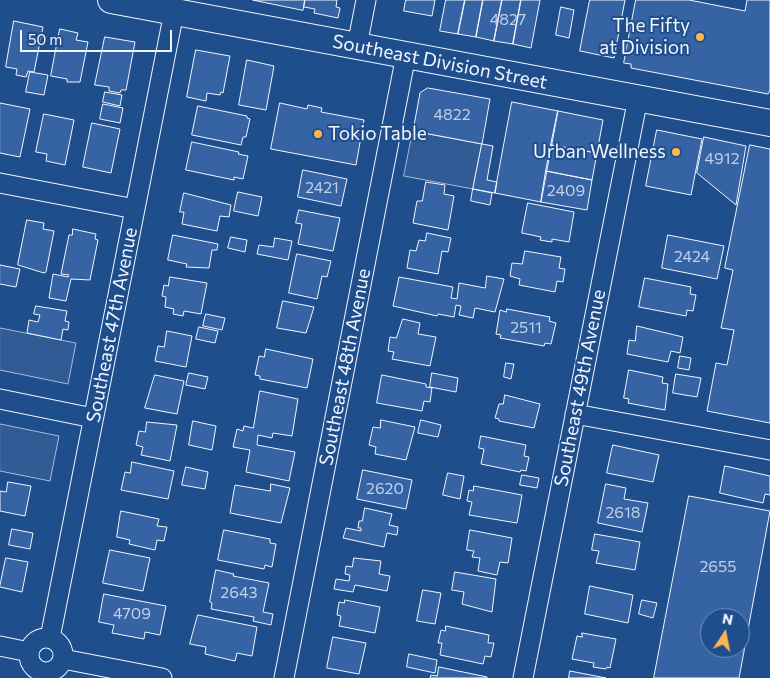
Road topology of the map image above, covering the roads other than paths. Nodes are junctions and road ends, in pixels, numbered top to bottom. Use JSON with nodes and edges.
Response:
{"nodes":[{"id":1,"x":366,"y":0,"type":"edge"},
{"id":2,"x":124,"y":1,"type":"edge"},
{"id":3,"x":174,"y":12,"type":"junction"},
{"id":4,"x":357,"y":46,"type":"junction"},
{"id":5,"x":406,"y":55,"type":"junction"},
{"id":6,"x":638,"y":98,"type":"junction"},
{"id":7,"x":770,"y":123,"type":"edge"},
{"id":8,"x":0,"y":183,"type":"edge"},
{"id":9,"x":135,"y":210,"type":"junction"},
{"id":10,"x":0,"y":399,"type":"edge"},
{"id":11,"x":575,"y":414,"type":"junction"},
{"id":12,"x":93,"y":418,"type":"junction"},
{"id":13,"x":770,"y":450,"type":"edge"},
{"id":14,"x":50,"y":638,"type":"junction"},
{"id":15,"x":0,"y":646,"type":"edge"},
{"id":16,"x":29,"y":652,"type":"junction"},
{"id":17,"x":63,"y":659,"type":"junction"},
{"id":18,"x":43,"y":675,"type":"edge"},
{"id":19,"x":162,"y":678,"type":"edge"},
{"id":20,"x":284,"y":678,"type":"edge"},
{"id":21,"x":522,"y":678,"type":"edge"}],
"edges":[{"from":1,"to":4,"type":"street"},
{"from":2,"to":3,"type":"main road","name":"Southeast Division Street"},
{"from":3,"to":4,"type":"main road","name":"Southeast Division Street"},
{"from":3,"to":9,"type":"street","name":"Southeast 47th Avenue"},
{"from":4,"to":5,"type":"main road","name":"Southeast Division Street"},
{"from":5,"to":6,"type":"main road","name":"Southeast Division Street"},
{"from":5,"to":20,"type":"street","name":"Southeast 48th Avenue"},
{"from":6,"to":7,"type":"main road","name":"Southeast Division Street"},
{"from":6,"to":11,"type":"street","name":"Southeast 49th Avenue"},
{"from":8,"to":9,"type":"street"},
{"from":9,"to":12,"type":"street","name":"Southeast 47th Avenue"},
{"from":10,"to":12,"type":"street"},
{"from":11,"to":13,"type":"street"},
{"from":11,"to":21,"type":"street","name":"Southeast 49th Avenue"},
{"from":12,"to":14,"type":"street","name":"Southeast 47th Avenue"},
{"from":14,"to":16,"type":"street"},
{"from":14,"to":17,"type":"street"},
{"from":15,"to":16,"type":"street"},
{"from":16,"to":18,"type":"street"},
{"from":17,"to":18,"type":"street"},
{"from":17,"to":19,"type":"street"}]}
